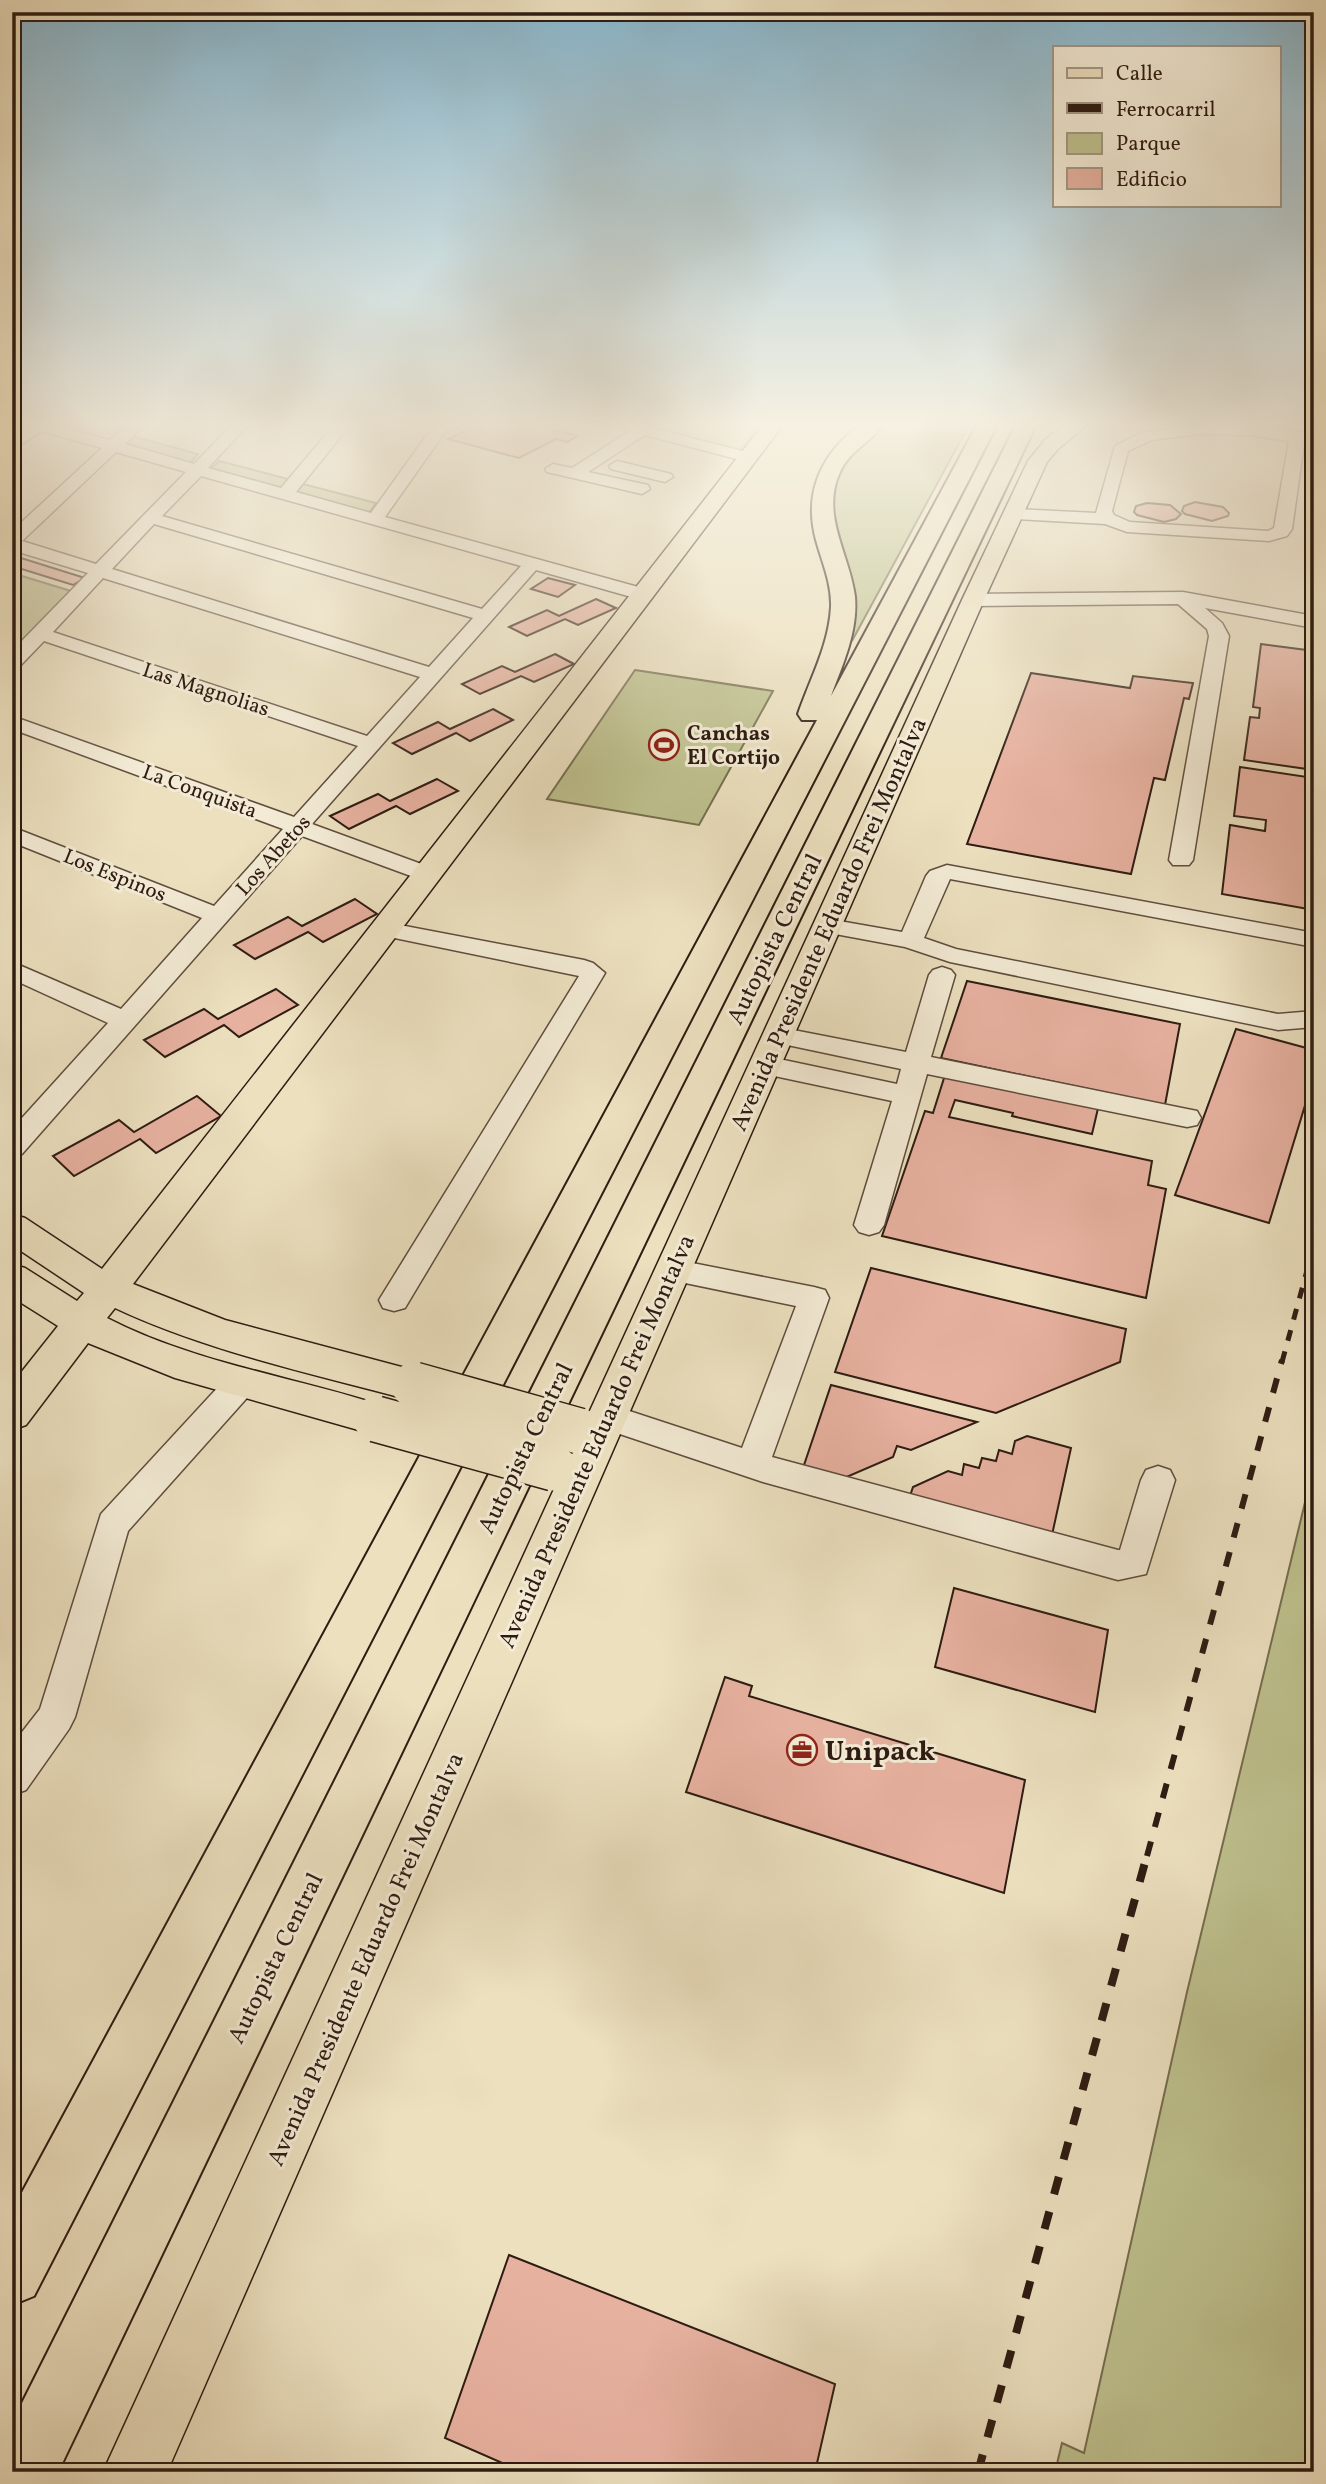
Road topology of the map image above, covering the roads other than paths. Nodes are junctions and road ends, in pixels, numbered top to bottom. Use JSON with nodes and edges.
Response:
{"nodes":[{"id":1,"x":129,"y":541,"type":"edge"},
{"id":2,"x":229,"y":541,"type":"edge"},
{"id":3,"x":454,"y":541,"type":"edge"},
{"id":4,"x":683,"y":541,"type":"edge"},
{"id":5,"x":829,"y":541,"type":"edge"},
{"id":6,"x":926,"y":541,"type":"edge"},
{"id":7,"x":985,"y":541,"type":"edge"},
{"id":8,"x":993,"y":541,"type":"edge"},
{"id":9,"x":12,"y":542,"type":"edge"},
{"id":10,"x":533,"y":563,"type":"junction"},
{"id":11,"x":100,"y":572,"type":"junction"},
{"id":12,"x":642,"y":593,"type":"junction"},
{"id":13,"x":976,"y":594,"type":"junction"},
{"id":14,"x":1192,"y":599,"type":"junction"},
{"id":15,"x":486,"y":616,"type":"junction"},
{"id":16,"x":1314,"y":622,"type":"edge"},
{"id":17,"x":41,"y":634,"type":"junction"},
{"id":18,"x":12,"y":663,"type":"edge"},
{"id":19,"x":433,"y":676,"type":"junction"},
{"id":20,"x":12,"y":722,"type":"edge"},
{"id":21,"x":372,"y":744,"type":"junction"},
{"id":22,"x":799,"y":784,"type":"junction"},
{"id":23,"x":298,"y":827,"type":"junction"},
{"id":24,"x":12,"y":834,"type":"edge"},
{"id":25,"x":1181,"y":860,"type":"dead end"},
{"id":26,"x":427,"y":874,"type":"junction"},
{"id":27,"x":218,"y":916,"type":"junction"},
{"id":28,"x":828,"y":926,"type":"junction"},
{"id":29,"x":384,"y":929,"type":"junction"},
{"id":30,"x":1314,"y":940,"type":"edge"},
{"id":31,"x":910,"y":941,"type":"junction"},
{"id":32,"x":12,"y":969,"type":"edge"},
{"id":33,"x":942,"y":975,"type":"dead end"},
{"id":34,"x":1314,"y":1019,"type":"edge"},
{"id":35,"x":125,"y":1021,"type":"junction"},
{"id":36,"x":778,"y":1035,"type":"junction"},
{"id":37,"x":916,"y":1064,"type":"junction"},
{"id":38,"x":765,"y":1065,"type":"junction"},
{"id":39,"x":907,"y":1095,"type":"junction"},
{"id":40,"x":1187,"y":1118,"type":"dead end"},
{"id":41,"x":12,"y":1147,"type":"edge"},
{"id":42,"x":869,"y":1225,"type":"dead end"},
{"id":43,"x":12,"y":1227,"type":"edge"},
{"id":44,"x":672,"y":1270,"type":"junction"},
{"id":45,"x":12,"y":1278,"type":"edge"},
{"id":46,"x":108,"y":1289,"type":"junction"},
{"id":47,"x":394,"y":1300,"type":"dead end"},
{"id":48,"x":82,"y":1322,"type":"junction"},
{"id":49,"x":243,"y":1381,"type":"junction"},
{"id":50,"x":12,"y":1414,"type":"edge"},
{"id":51,"x":584,"y":1445,"type":"junction"},
{"id":52,"x":753,"y":1464,"type":"junction"},
{"id":53,"x":1158,"y":1480,"type":"dead end"},
{"id":54,"x":12,"y":1777,"type":"edge"},
{"id":55,"x":12,"y":2274,"type":"edge"},
{"id":56,"x":23,"y":2472,"type":"edge"},
{"id":57,"x":135,"y":2472,"type":"edge"}],
"edges":[{"from":1,"to":11,"type":"street"},
{"from":2,"to":15,"type":"street"},
{"from":3,"to":10,"type":"street"},
{"from":4,"to":12,"type":"main road"},
{"from":5,"to":22,"type":"highway"},
{"from":6,"to":22,"type":"highway","name":"Autopista Central"},
{"from":7,"to":56,"type":"highway","name":"Autopista Central"},
{"from":8,"to":13,"type":"main road","name":"Avenida Presidente Eduardo Frei Montalva"},
{"from":9,"to":11,"type":"street"},
{"from":10,"to":12,"type":"street"},
{"from":10,"to":15,"type":"street","name":"Los Abetos"},
{"from":11,"to":17,"type":"street"},
{"from":11,"to":19,"type":"street"},
{"from":12,"to":26,"type":"main road"},
{"from":13,"to":14,"type":"street"},
{"from":13,"to":28,"type":"main road","name":"Avenida Presidente Eduardo Frei Montalva"},
{"from":14,"to":16,"type":"street"},
{"from":14,"to":25,"type":"street"},
{"from":15,"to":19,"type":"street","name":"Los Abetos"},
{"from":17,"to":18,"type":"street"},
{"from":17,"to":21,"type":"street","name":"Las Magnolias"},
{"from":19,"to":21,"type":"street","name":"Los Abetos"},
{"from":20,"to":23,"type":"street","name":"La Conquista"},
{"from":21,"to":23,"type":"street","name":"Los Abetos"},
{"from":22,"to":55,"type":"highway","name":"Autopista Central"},
{"from":23,"to":26,"type":"street","name":"La Conquista"},
{"from":23,"to":27,"type":"street","name":"Los Abetos"},
{"from":24,"to":27,"type":"street","name":"Los Espinos"},
{"from":26,"to":29,"type":"main road"},
{"from":27,"to":35,"type":"street","name":"Los Abetos"},
{"from":28,"to":31,"type":"street"},
{"from":28,"to":36,"type":"main road","name":"Avenida Presidente Eduardo Frei Montalva"},
{"from":29,"to":46,"type":"main road"},
{"from":29,"to":47,"type":"street"},
{"from":30,"to":31,"type":"street"},
{"from":31,"to":34,"type":"street"},
{"from":32,"to":35,"type":"street"},
{"from":33,"to":37,"type":"street"},
{"from":35,"to":41,"type":"street","name":"Los Abetos"},
{"from":36,"to":37,"type":"street"},
{"from":36,"to":38,"type":"main road","name":"Avenida Presidente Eduardo Frei Montalva"},
{"from":37,"to":39,"type":"street"},
{"from":37,"to":40,"type":"street"},
{"from":38,"to":39,"type":"street"},
{"from":38,"to":44,"type":"main road","name":"Avenida Presidente Eduardo Frei Montalva"},
{"from":39,"to":42,"type":"street"},
{"from":43,"to":46,"type":"main road"},
{"from":44,"to":51,"type":"main road","name":"Avenida Presidente Eduardo Frei Montalva"},
{"from":44,"to":52,"type":"street"},
{"from":45,"to":48,"type":"main road"},
{"from":46,"to":48,"type":"main road"},
{"from":46,"to":51,"type":"main road","bridge":true},
{"from":48,"to":49,"type":"main road"},
{"from":48,"to":50,"type":"main road"},
{"from":49,"to":51,"type":"main road","bridge":true},
{"from":49,"to":54,"type":"street"},
{"from":51,"to":52,"type":"street"},
{"from":51,"to":57,"type":"main road","name":"Avenida Presidente Eduardo Frei Montalva"},
{"from":52,"to":53,"type":"street"}]}
